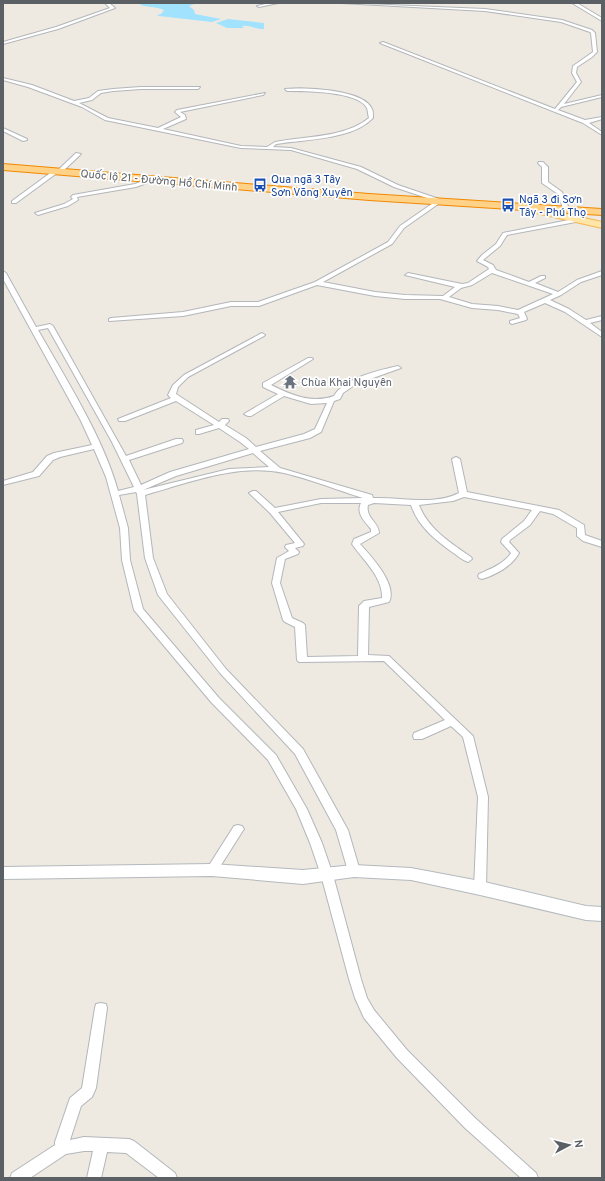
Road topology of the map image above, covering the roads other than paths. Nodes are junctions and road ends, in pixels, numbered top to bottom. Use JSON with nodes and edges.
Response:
{"nodes":[{"id":1,"x":107,"y":3,"type":"edge"},
{"id":2,"x":276,"y":3,"type":"edge"},
{"id":3,"x":343,"y":3,"type":"edge"},
{"id":4,"x":574,"y":3,"type":"edge"},
{"id":5,"x":259,"y":6,"type":"dead end"},
{"id":6,"x":602,"y":20,"type":"edge"},
{"id":7,"x":49,"y":25,"type":"dead end"},
{"id":8,"x":61,"y":27,"type":"junction"},
{"id":9,"x":3,"y":43,"type":"edge"},
{"id":10,"x":382,"y":43,"type":"dead end"},
{"id":11,"x":3,"y":79,"type":"edge"},
{"id":12,"x":198,"y":88,"type":"dead end"},
{"id":13,"x":287,"y":90,"type":"dead end"},
{"id":14,"x":263,"y":94,"type":"dead end"},
{"id":15,"x":602,"y":96,"type":"edge"},
{"id":16,"x":73,"y":102,"type":"junction"},
{"id":17,"x":559,"y":106,"type":"junction"},
{"id":18,"x":556,"y":110,"type":"junction"},
{"id":19,"x":602,"y":118,"type":"edge"},
{"id":20,"x":585,"y":122,"type":"junction"},
{"id":21,"x":3,"y":129,"type":"edge"},
{"id":22,"x":158,"y":130,"type":"junction"},
{"id":23,"x":601,"y":132,"type":"edge"},
{"id":24,"x":25,"y":140,"type":"dead end"},
{"id":25,"x":268,"y":149,"type":"junction"},
{"id":26,"x":78,"y":154,"type":"dead end"},
{"id":27,"x":541,"y":164,"type":"dead end"},
{"id":28,"x":3,"y":167,"type":"edge"},
{"id":29,"x":57,"y":172,"type":"junction"},
{"id":30,"x":150,"y":180,"type":"junction"},
{"id":31,"x":14,"y":202,"type":"dead end"},
{"id":32,"x":443,"y":202,"type":"junction"},
{"id":33,"x":526,"y":208,"type":"junction"},
{"id":34,"x":567,"y":211,"type":"junction"},
{"id":35,"x":602,"y":212,"type":"edge"},
{"id":36,"x":38,"y":213,"type":"dead end"},
{"id":37,"x":579,"y":220,"type":"junction"},
{"id":38,"x":602,"y":226,"type":"edge"},
{"id":39,"x":492,"y":270,"type":"junction"},
{"id":40,"x":3,"y":273,"type":"edge"},
{"id":41,"x":602,"y":273,"type":"edge"},
{"id":42,"x":408,"y":274,"type":"dead end"},
{"id":43,"x":543,"y":277,"type":"dead end"},
{"id":44,"x":317,"y":282,"type":"junction"},
{"id":45,"x":529,"y":284,"type":"junction"},
{"id":46,"x":461,"y":286,"type":"junction"},
{"id":47,"x":559,"y":294,"type":"junction"},
{"id":48,"x":444,"y":298,"type":"junction"},
{"id":49,"x":544,"y":300,"type":"junction"},
{"id":50,"x":520,"y":312,"type":"junction"},
{"id":51,"x":602,"y":318,"type":"edge"},
{"id":52,"x":111,"y":320,"type":"dead end"},
{"id":53,"x":512,"y":322,"type":"dead end"},
{"id":54,"x":584,"y":322,"type":"junction"},
{"id":55,"x":33,"y":329,"type":"junction"},
{"id":56,"x":262,"y":335,"type":"dead end"},
{"id":57,"x":602,"y":335,"type":"edge"},
{"id":58,"x":310,"y":359,"type":"dead end"},
{"id":59,"x":398,"y":368,"type":"dead end"},
{"id":60,"x":284,"y":393,"type":"junction"},
{"id":61,"x":177,"y":398,"type":"junction"},
{"id":62,"x":331,"y":401,"type":"junction"},
{"id":63,"x":248,"y":414,"type":"dead end"},
{"id":64,"x":122,"y":419,"type":"dead end"},
{"id":65,"x":222,"y":423,"type":"junction"},
{"id":66,"x":198,"y":432,"type":"dead end"},
{"id":67,"x":179,"y":441,"type":"dead end"},
{"id":68,"x":96,"y":446,"type":"junction"},
{"id":69,"x":254,"y":450,"type":"junction"},
{"id":70,"x":124,"y":459,"type":"junction"},
{"id":71,"x":456,"y":459,"type":"dead end"},
{"id":72,"x":277,"y":470,"type":"junction"},
{"id":73,"x":3,"y":483,"type":"edge"},
{"id":74,"x":140,"y":492,"type":"junction"},
{"id":75,"x":253,"y":493,"type":"dead end"},
{"id":76,"x":114,"y":494,"type":"junction"},
{"id":77,"x":463,"y":494,"type":"junction"},
{"id":78,"x":378,"y":500,"type":"junction"},
{"id":79,"x":414,"y":503,"type":"junction"},
{"id":80,"x":538,"y":509,"type":"junction"},
{"id":81,"x":273,"y":511,"type":"junction"},
{"id":82,"x":602,"y":544,"type":"edge"},
{"id":83,"x":468,"y":559,"type":"dead end"},
{"id":84,"x":482,"y":576,"type":"dead end"},
{"id":85,"x":363,"y":659,"type":"junction"},
{"id":86,"x":452,"y":721,"type":"junction"},
{"id":87,"x":418,"y":736,"type":"dead end"},
{"id":88,"x":238,"y":829,"type":"dead end"},
{"id":89,"x":212,"y":870,"type":"junction"},
{"id":90,"x":340,"y":873,"type":"junction"},
{"id":91,"x":3,"y":874,"type":"edge"},
{"id":92,"x":480,"y":888,"type":"junction"},
{"id":93,"x":602,"y":914,"type":"edge"},
{"id":94,"x":101,"y":1008,"type":"dead end"},
{"id":95,"x":101,"y":1145,"type":"junction"},
{"id":96,"x":63,"y":1148,"type":"junction"},
{"id":97,"x":17,"y":1178,"type":"edge"},
{"id":98,"x":94,"y":1178,"type":"edge"},
{"id":99,"x":170,"y":1178,"type":"edge"},
{"id":100,"x":531,"y":1178,"type":"edge"}],
"edges":[{"from":1,"to":8,"type":"street"},
{"from":2,"to":5,"type":"street"},
{"from":3,"to":17,"type":"street"},
{"from":4,"to":6,"type":"street"},
{"from":7,"to":8,"type":"street"},
{"from":8,"to":9,"type":"street"},
{"from":10,"to":18,"type":"street"},
{"from":11,"to":16,"type":"street"},
{"from":12,"to":16,"type":"street"},
{"from":13,"to":25,"type":"street"},
{"from":14,"to":22,"type":"street"},
{"from":15,"to":17,"type":"street"},
{"from":16,"to":22,"type":"street"},
{"from":17,"to":18,"type":"street"},
{"from":18,"to":20,"type":"street"},
{"from":19,"to":20,"type":"street"},
{"from":20,"to":23,"type":"street"},
{"from":21,"to":24,"type":"street"},
{"from":22,"to":25,"type":"street"},
{"from":25,"to":32,"type":"street"},
{"from":26,"to":29,"type":"street"},
{"from":27,"to":34,"type":"street"},
{"from":28,"to":29,"type":"highway","name":"Quốc lộ 21 - Đường Hồ Chí Minh"},
{"from":29,"to":30,"type":"highway","name":"Quốc lộ 21 - Đường Hồ Chí Minh"},
{"from":29,"to":31,"type":"street"},
{"from":30,"to":32,"type":"highway","name":"Quốc lộ 21 - Đường Hồ Chí Minh"},
{"from":30,"to":36,"type":"street"},
{"from":32,"to":33,"type":"highway","name":"Quốc lộ 21 - Đường Hồ Chí Minh"},
{"from":32,"to":44,"type":"street"},
{"from":33,"to":34,"type":"highway","name":"Quốc lộ 21 - Đường Hồ Chí Minh"},
{"from":33,"to":37,"type":"main road"},
{"from":34,"to":35,"type":"highway","name":"Quốc lộ 21 - Đường Hồ Chí Minh"},
{"from":37,"to":38,"type":"main road"},
{"from":37,"to":39,"type":"street"},
{"from":39,"to":45,"type":"street"},
{"from":39,"to":46,"type":"street"},
{"from":40,"to":55,"type":"street"},
{"from":41,"to":47,"type":"street"},
{"from":42,"to":46,"type":"street"},
{"from":43,"to":45,"type":"street"},
{"from":44,"to":48,"type":"street"},
{"from":44,"to":52,"type":"street"},
{"from":45,"to":47,"type":"street"},
{"from":46,"to":48,"type":"street"},
{"from":47,"to":49,"type":"street"},
{"from":48,"to":50,"type":"street"},
{"from":49,"to":50,"type":"street"},
{"from":49,"to":54,"type":"street"},
{"from":50,"to":53,"type":"street"},
{"from":51,"to":54,"type":"street"},
{"from":54,"to":57,"type":"street"},
{"from":55,"to":68,"type":"street"},
{"from":55,"to":70,"type":"street"},
{"from":56,"to":61,"type":"street"},
{"from":58,"to":60,"type":"street"},
{"from":59,"to":62,"type":"street"},
{"from":60,"to":62,"type":"street"},
{"from":60,"to":63,"type":"street"},
{"from":61,"to":64,"type":"street"},
{"from":61,"to":65,"type":"street"},
{"from":62,"to":69,"type":"street"},
{"from":65,"to":66,"type":"street"},
{"from":65,"to":69,"type":"street"},
{"from":67,"to":70,"type":"street"},
{"from":68,"to":73,"type":"street"},
{"from":68,"to":76,"type":"street"},
{"from":69,"to":72,"type":"street"},
{"from":69,"to":74,"type":"street"},
{"from":70,"to":74,"type":"street"},
{"from":71,"to":77,"type":"street"},
{"from":72,"to":74,"type":"street"},
{"from":72,"to":78,"type":"street"},
{"from":74,"to":76,"type":"street"},
{"from":74,"to":90,"type":"street"},
{"from":75,"to":81,"type":"street"},
{"from":76,"to":90,"type":"street"},
{"from":77,"to":79,"type":"street"},
{"from":77,"to":80,"type":"street"},
{"from":78,"to":79,"type":"street"},
{"from":78,"to":81,"type":"street"},
{"from":78,"to":85,"type":"street"},
{"from":79,"to":83,"type":"street"},
{"from":80,"to":82,"type":"street"},
{"from":80,"to":84,"type":"street"},
{"from":81,"to":85,"type":"street"},
{"from":85,"to":86,"type":"street"},
{"from":86,"to":87,"type":"street"},
{"from":86,"to":92,"type":"street"},
{"from":88,"to":89,"type":"street"},
{"from":89,"to":90,"type":"street"},
{"from":89,"to":91,"type":"street"},
{"from":90,"to":92,"type":"street"},
{"from":90,"to":100,"type":"street"},
{"from":92,"to":93,"type":"street"},
{"from":94,"to":96,"type":"street"},
{"from":95,"to":96,"type":"street"},
{"from":95,"to":98,"type":"street"},
{"from":95,"to":99,"type":"street"},
{"from":96,"to":97,"type":"street"}]}
